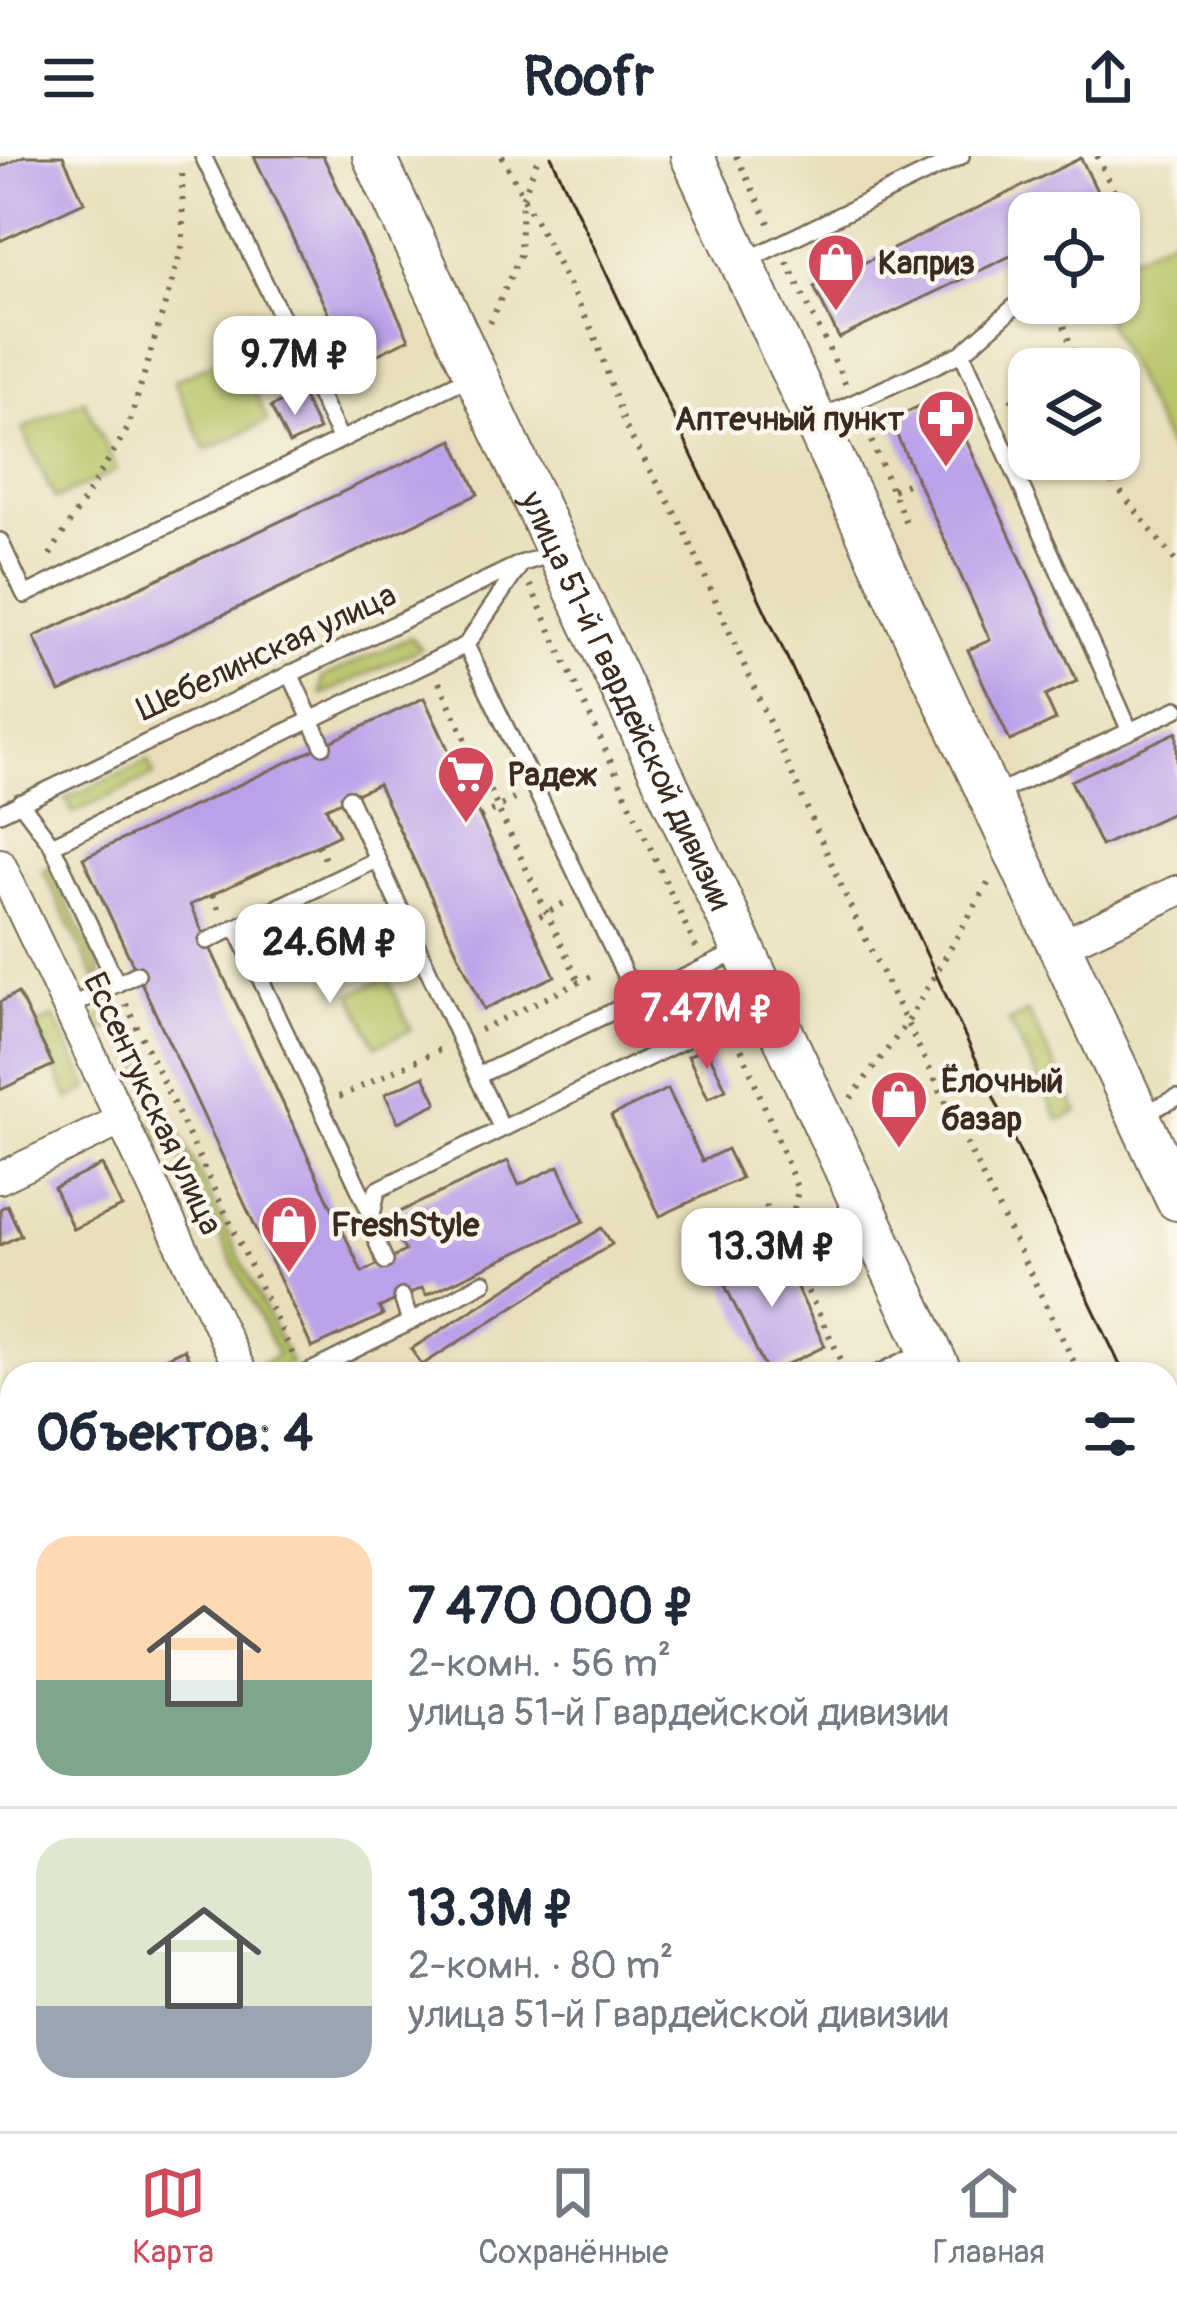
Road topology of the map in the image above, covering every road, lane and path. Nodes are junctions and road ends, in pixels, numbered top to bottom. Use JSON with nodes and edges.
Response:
{"nodes":[{"id":1,"x":182,"y":156,"type":"edge"},
{"id":2,"x":203,"y":156,"type":"edge"},
{"id":3,"x":374,"y":156,"type":"edge"},
{"id":4,"x":502,"y":156,"type":"edge"},
{"id":5,"x":539,"y":156,"type":"edge"},
{"id":6,"x":692,"y":156,"type":"edge"},
{"id":7,"x":962,"y":156,"type":"edge"},
{"id":8,"x":1097,"y":156,"type":"edge"},
{"id":9,"x":1114,"y":192,"type":"edge"},
{"id":10,"x":522,"y":200,"type":"junction"},
{"id":11,"x":742,"y":262,"type":"junction"},
{"id":12,"x":1008,"y":312,"type":"edge"},
{"id":13,"x":962,"y":353,"type":"junction"},
{"id":14,"x":477,"y":373,"type":"junction"},
{"id":15,"x":815,"y":420,"type":"junction"},
{"id":16,"x":341,"y":440,"type":"junction"},
{"id":17,"x":1108,"y":480,"type":"edge"},
{"id":18,"x":1114,"y":480,"type":"edge"},
{"id":19,"x":1116,"y":486,"type":"junction"},
{"id":20,"x":0,"y":541,"type":"edge"},
{"id":21,"x":561,"y":551,"type":"junction"},
{"id":22,"x":1177,"y":563,"type":"edge"},
{"id":23,"x":520,"y":564,"type":"junction"},
{"id":24,"x":25,"y":595,"type":"junction"},
{"id":25,"x":466,"y":645,"type":"junction"},
{"id":26,"x":430,"y":662,"type":"junction"},
{"id":27,"x":290,"y":673,"type":"junction"},
{"id":28,"x":1177,"y":710,"type":"edge"},
{"id":29,"x":310,"y":719,"type":"junction"},
{"id":30,"x":1130,"y":731,"type":"junction"},
{"id":31,"x":323,"y":746,"type":"dead end"},
{"id":32,"x":535,"y":788,"type":"junction"},
{"id":33,"x":991,"y":796,"type":"junction"},
{"id":34,"x":349,"y":798,"type":"dead end"},
{"id":35,"x":20,"y":802,"type":"junction"},
{"id":36,"x":498,"y":808,"type":"junction"},
{"id":37,"x":0,"y":813,"type":"edge"},
{"id":38,"x":480,"y":817,"type":"dead end"},
{"id":39,"x":1012,"y":842,"type":"junction"},
{"id":40,"x":52,"y":845,"type":"junction"},
{"id":41,"x":374,"y":861,"type":"junction"},
{"id":42,"x":0,"y":864,"type":"edge"},
{"id":43,"x":1177,"y":891,"type":"edge"},
{"id":44,"x":585,"y":892,"type":"junction"},
{"id":45,"x":546,"y":913,"type":"junction"},
{"id":46,"x":529,"y":922,"type":"dead end"},
{"id":47,"x":236,"y":927,"type":"junction"},
{"id":48,"x":207,"y":941,"type":"dead end"},
{"id":49,"x":1060,"y":946,"type":"junction"},
{"id":50,"x":743,"y":949,"type":"junction"},
{"id":51,"x":137,"y":974,"type":"dead end"},
{"id":52,"x":579,"y":982,"type":"dead end"},
{"id":53,"x":116,"y":984,"type":"junction"},
{"id":54,"x":637,"y":1000,"type":"junction"},
{"id":55,"x":68,"y":1007,"type":"junction"},
{"id":56,"x":748,"y":1009,"type":"junction"},
{"id":57,"x":907,"y":1023,"type":"junction"},
{"id":58,"x":477,"y":1076,"type":"junction"},
{"id":59,"x":1177,"y":1098,"type":"edge"},
{"id":60,"x":1138,"y":1116,"type":"junction"},
{"id":61,"x":122,"y":1120,"type":"junction"},
{"id":62,"x":502,"y":1129,"type":"junction"},
{"id":63,"x":827,"y":1129,"type":"junction"},
{"id":64,"x":0,"y":1178,"type":"edge"},
{"id":65,"x":1177,"y":1199,"type":"edge"},
{"id":66,"x":766,"y":1205,"type":"dead end"},
{"id":67,"x":370,"y":1212,"type":"junction"},
{"id":68,"x":786,"y":1246,"type":"junction"},
{"id":69,"x":385,"y":1261,"type":"dead end"},
{"id":70,"x":484,"y":1282,"type":"dead end"},
{"id":71,"x":402,"y":1298,"type":"dead end"},
{"id":72,"x":410,"y":1322,"type":"junction"},
{"id":73,"x":935,"y":1361,"type":"edge"},
{"id":74,"x":236,"y":1362,"type":"edge"},
{"id":75,"x":297,"y":1362,"type":"edge"},
{"id":76,"x":328,"y":1362,"type":"edge"},
{"id":77,"x":842,"y":1362,"type":"edge"},
{"id":78,"x":1074,"y":1362,"type":"edge"}],
"edges":[{"from":1,"to":24,"type":"path"},
{"from":2,"to":16,"type":"lane"},
{"from":3,"to":14,"type":"main road","name":"улица 51-й Гвардейской дивизии"},
{"from":4,"to":10,"type":"path"},
{"from":5,"to":10,"type":"path"},
{"from":6,"to":11,"type":"main road"},
{"from":7,"to":11,"type":"lane"},
{"from":8,"to":9,"type":"path"},
{"from":10,"to":14,"type":"path"},
{"from":10,"to":57,"type":"path"},
{"from":11,"to":15,"type":"main road"},
{"from":12,"to":13,"type":"lane"},
{"from":13,"to":15,"type":"lane"},
{"from":13,"to":30,"type":"lane"},
{"from":14,"to":16,"type":"lane"},
{"from":14,"to":21,"type":"main road","name":"улица 51-й Гвардейской дивизии"},
{"from":15,"to":33,"type":"main road"},
{"from":16,"to":24,"type":"lane"},
{"from":17,"to":19,"type":"path"},
{"from":18,"to":19,"type":"path"},
{"from":19,"to":22,"type":"path"},
{"from":20,"to":24,"type":"lane"},
{"from":21,"to":23,"type":"lane","name":"Шебелинская улица"},
{"from":21,"to":50,"type":"main road","name":"улица 51-й Гвардейской дивизии"},
{"from":23,"to":25,"type":"lane"},
{"from":23,"to":27,"type":"lane","name":"Шебелинская улица"},
{"from":25,"to":26,"type":"lane"},
{"from":25,"to":32,"type":"lane"},
{"from":26,"to":29,"type":"lane"},
{"from":26,"to":36,"type":"path"},
{"from":27,"to":29,"type":"lane"},
{"from":27,"to":35,"type":"lane","name":"Шебелинская улица"},
{"from":28,"to":30,"type":"lane"},
{"from":29,"to":31,"type":"lane"},
{"from":29,"to":40,"type":"lane"},
{"from":30,"to":33,"type":"lane"},
{"from":32,"to":36,"type":"path"},
{"from":32,"to":44,"type":"lane"},
{"from":33,"to":39,"type":"main road"},
{"from":34,"to":41,"type":"lane"},
{"from":35,"to":37,"type":"lane","name":"Шебелинская улица"},
{"from":35,"to":40,"type":"lane"},
{"from":36,"to":38,"type":"path"},
{"from":36,"to":45,"type":"path"},
{"from":39,"to":49,"type":"main road"},
{"from":39,"to":57,"type":"path"},
{"from":40,"to":53,"type":"lane"},
{"from":41,"to":47,"type":"lane"},
{"from":41,"to":58,"type":"lane"},
{"from":42,"to":55,"type":"street","name":"Ессентукская улица"},
{"from":43,"to":49,"type":"street"},
{"from":44,"to":45,"type":"path"},
{"from":44,"to":54,"type":"lane"},
{"from":45,"to":46,"type":"path"},
{"from":45,"to":52,"type":"path"},
{"from":47,"to":48,"type":"lane"},
{"from":47,"to":67,"type":"lane"},
{"from":49,"to":60,"type":"main road"},
{"from":50,"to":54,"type":"lane"},
{"from":50,"to":56,"type":"main road","name":"улица 51-й Гвардейской дивизии"},
{"from":51,"to":53,"type":"lane"},
{"from":53,"to":55,"type":"lane"},
{"from":53,"to":75,"type":"path"},
{"from":54,"to":58,"type":"lane"},
{"from":55,"to":61,"type":"street","name":"Ессентукская улица"},
{"from":56,"to":62,"type":"lane"},
{"from":56,"to":63,"type":"main road","name":"улица 51-й Гвардейской дивизии"},
{"from":56,"to":68,"type":"path"},
{"from":57,"to":63,"type":"path"},
{"from":57,"to":78,"type":"path"},
{"from":58,"to":62,"type":"lane"},
{"from":59,"to":60,"type":"lane"},
{"from":60,"to":65,"type":"main road"},
{"from":61,"to":64,"type":"street"},
{"from":61,"to":74,"type":"street","name":"Ессентукская улица"},
{"from":62,"to":67,"type":"lane"},
{"from":63,"to":73,"type":"main road","name":"улица 51-й Гвардейской дивизии"},
{"from":66,"to":68,"type":"path"},
{"from":67,"to":69,"type":"lane"},
{"from":68,"to":77,"type":"path"},
{"from":70,"to":72,"type":"lane"},
{"from":71,"to":72,"type":"lane"},
{"from":72,"to":76,"type":"lane"}]}
